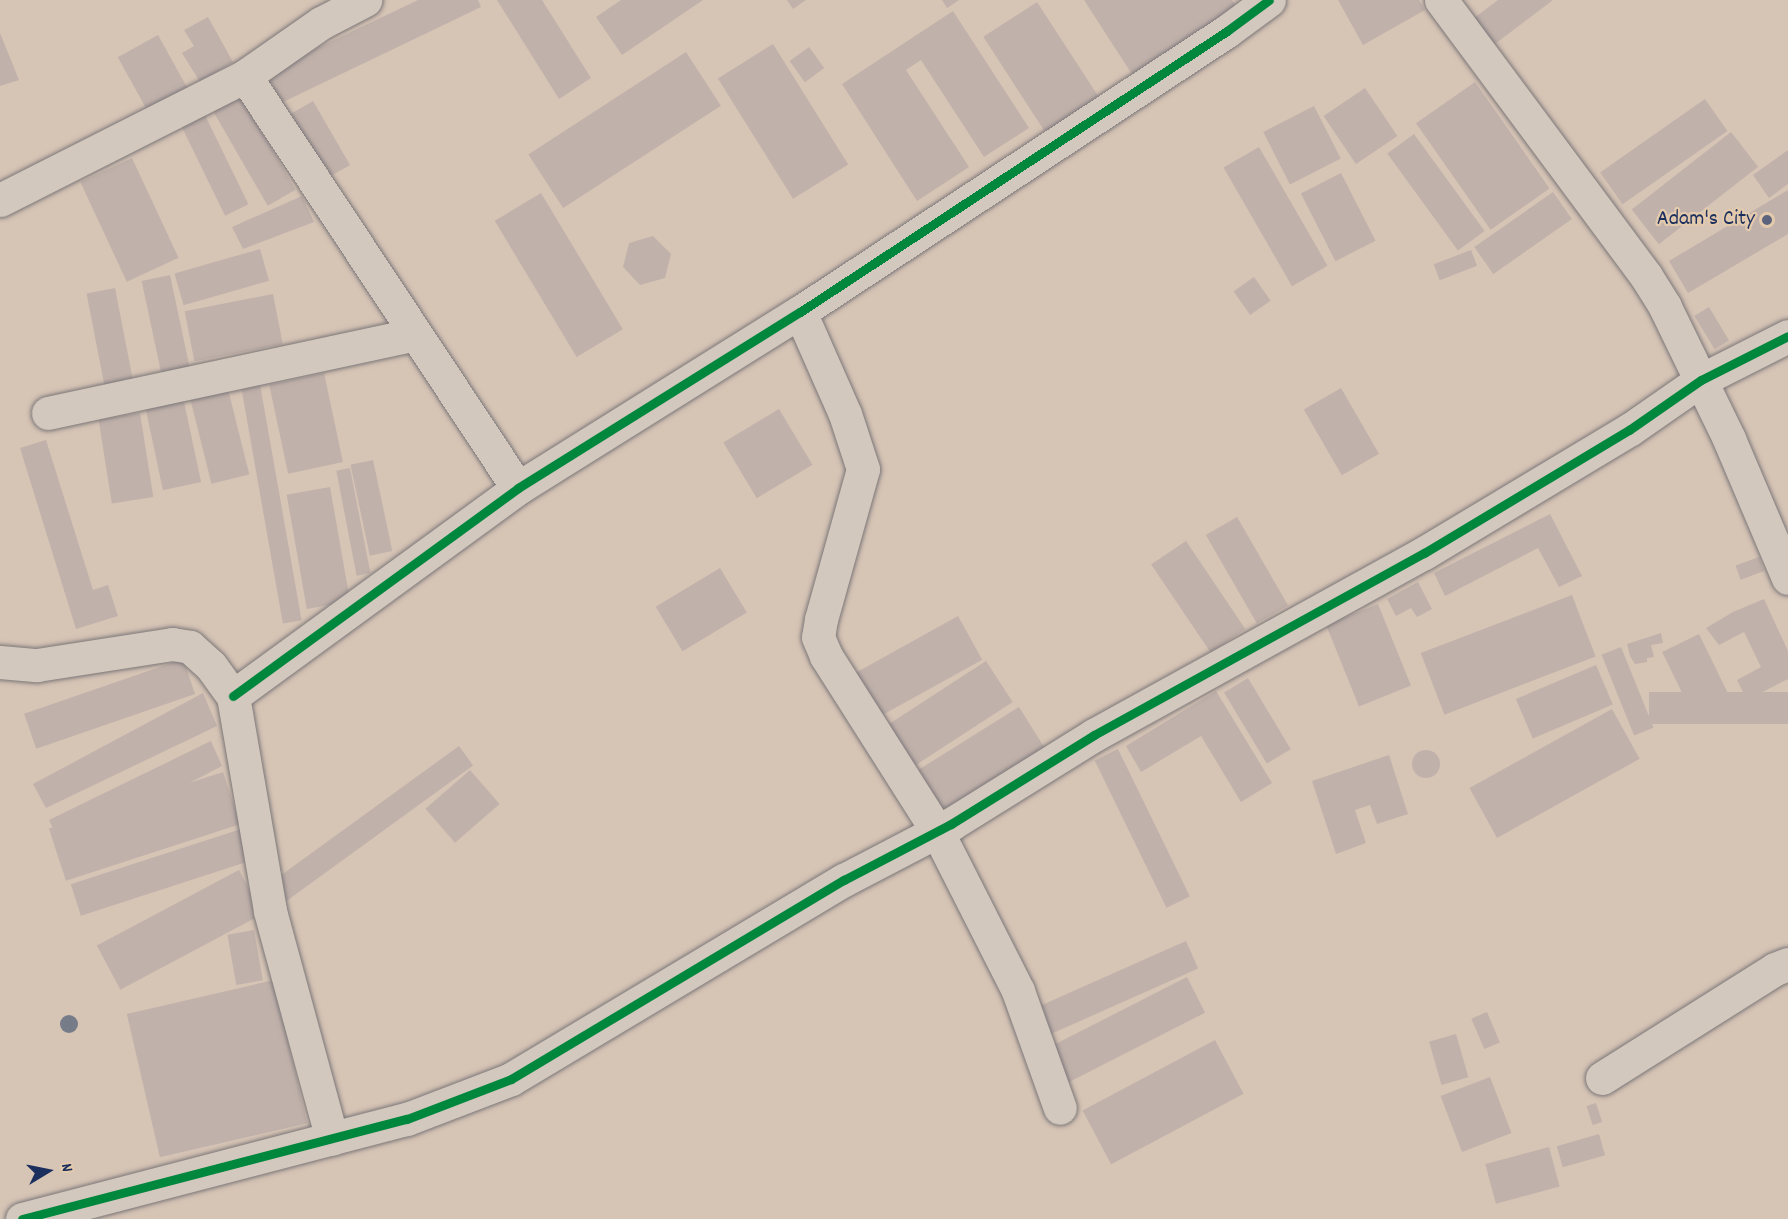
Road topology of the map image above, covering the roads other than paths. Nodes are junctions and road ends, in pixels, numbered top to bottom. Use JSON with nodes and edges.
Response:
{"nodes":[{"id":1,"x":365,"y":0,"type":"edge"},
{"id":2,"x":1269,"y":0,"type":"edge"},
{"id":3,"x":1441,"y":0,"type":"edge"},
{"id":4,"x":314,"y":11,"type":"edge"},
{"id":5,"x":245,"y":76,"type":"junction"},
{"id":6,"x":0,"y":201,"type":"edge"},
{"id":7,"x":800,"y":312,"type":"junction"},
{"id":8,"x":415,"y":334,"type":"junction"},
{"id":9,"x":1788,"y":336,"type":"edge"},
{"id":10,"x":1701,"y":380,"type":"junction"},
{"id":11,"x":48,"y":413,"type":"dead end"},
{"id":12,"x":518,"y":488,"type":"junction"},
{"id":13,"x":1788,"y":578,"type":"edge"},
{"id":14,"x":0,"y":662,"type":"edge"},
{"id":15,"x":233,"y":696,"type":"junction"},
{"id":16,"x":937,"y":831,"type":"junction"},
{"id":17,"x":1788,"y":964,"type":"edge"},
{"id":18,"x":1602,"y":1078,"type":"dead end"},
{"id":19,"x":1060,"y":1108,"type":"dead end"},
{"id":20,"x":332,"y":1139,"type":"junction"},
{"id":21,"x":22,"y":1219,"type":"edge"}],
"edges":[{"from":1,"to":4,"type":"street"},
{"from":2,"to":7,"type":"street"},
{"from":3,"to":10,"type":"street"},
{"from":4,"to":5,"type":"street"},
{"from":5,"to":6,"type":"street"},
{"from":5,"to":8,"type":"street"},
{"from":7,"to":12,"type":"street"},
{"from":7,"to":16,"type":"street"},
{"from":8,"to":11,"type":"street"},
{"from":8,"to":12,"type":"street"},
{"from":9,"to":10,"type":"street"},
{"from":10,"to":13,"type":"street"},
{"from":10,"to":16,"type":"street"},
{"from":12,"to":15,"type":"street"},
{"from":14,"to":15,"type":"street"},
{"from":15,"to":20,"type":"street"},
{"from":16,"to":19,"type":"street"},
{"from":16,"to":20,"type":"street"},
{"from":17,"to":18,"type":"street"},
{"from":20,"to":21,"type":"street"}]}
